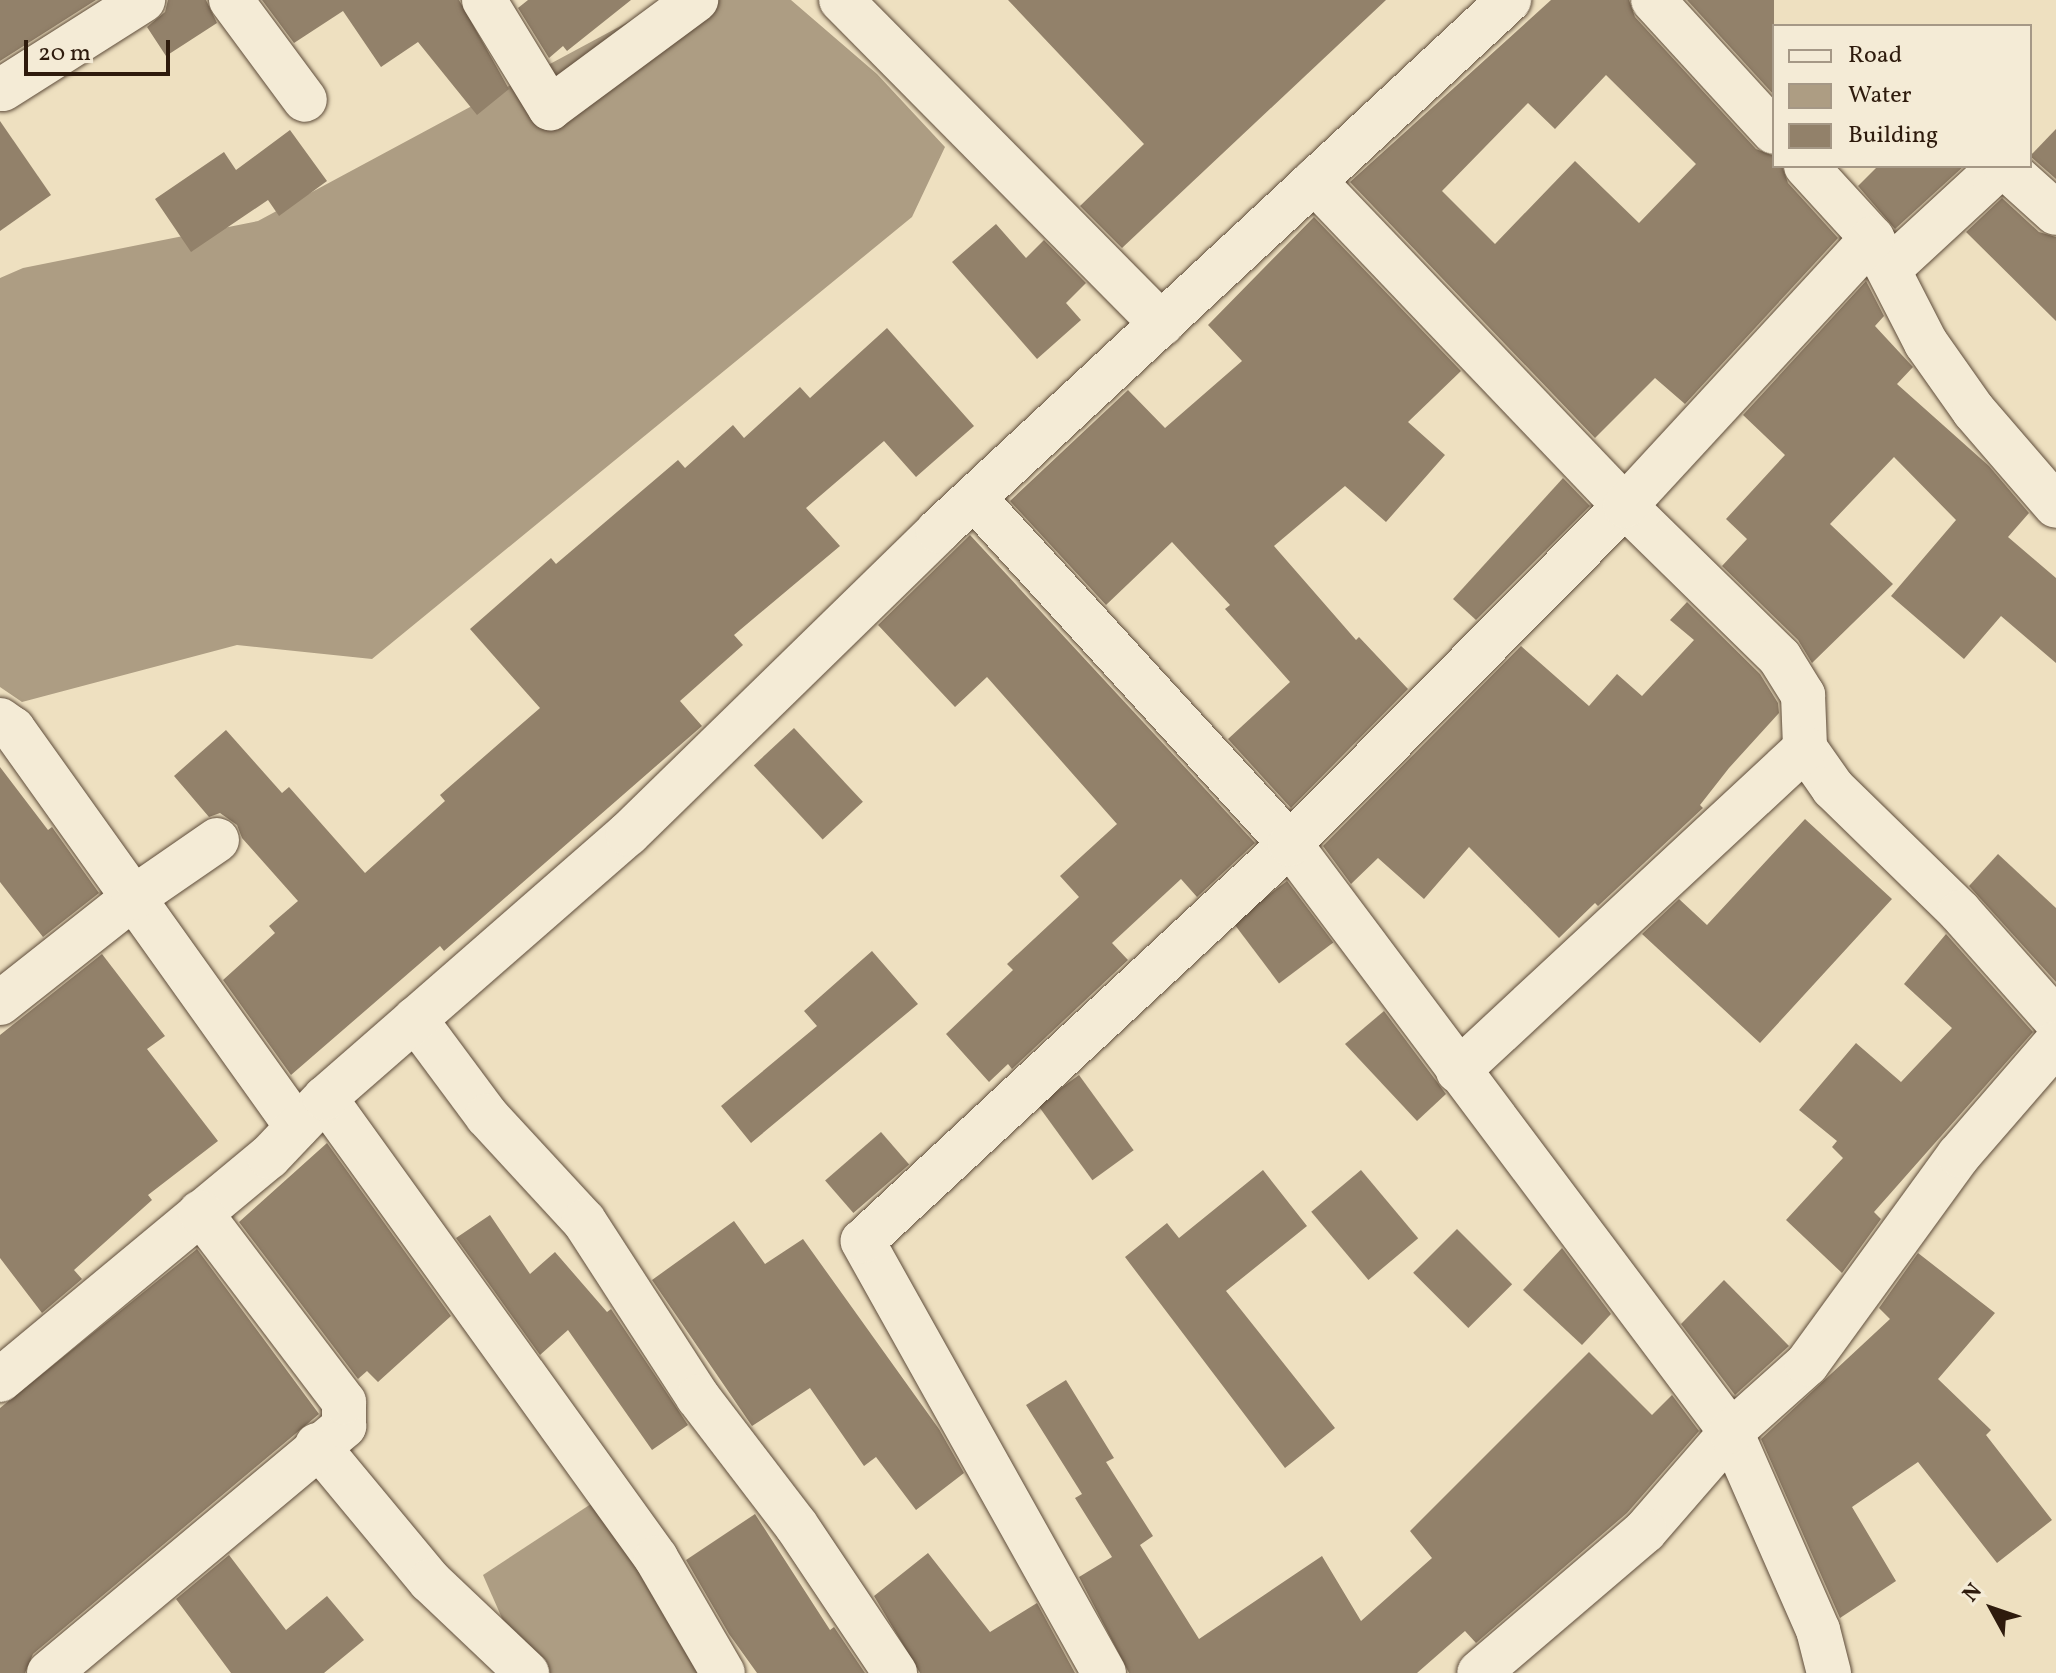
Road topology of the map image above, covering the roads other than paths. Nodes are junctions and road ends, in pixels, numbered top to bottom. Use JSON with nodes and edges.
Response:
{"nodes":[{"id":1,"x":143,"y":0,"type":"edge"},
{"id":2,"x":231,"y":0,"type":"edge"},
{"id":3,"x":484,"y":0,"type":"edge"},
{"id":4,"x":696,"y":0,"type":"edge"},
{"id":5,"x":841,"y":0,"type":"edge"},
{"id":6,"x":1509,"y":0,"type":"edge"},
{"id":7,"x":1653,"y":0,"type":"edge"},
{"id":8,"x":3,"y":89,"type":"dead end"},
{"id":9,"x":305,"y":100,"type":"dead end"},
{"id":10,"x":1772,"y":130,"type":"edge"},
{"id":11,"x":1808,"y":168,"type":"edge"},
{"id":12,"x":1314,"y":181,"type":"junction"},
{"id":13,"x":2056,"y":213,"type":"edge"},
{"id":14,"x":1881,"y":254,"type":"junction"},
{"id":15,"x":1162,"y":324,"type":"junction"},
{"id":16,"x":974,"y":498,"type":"junction"},
{"id":17,"x":1625,"y":506,"type":"junction"},
{"id":18,"x":2056,"y":506,"type":"edge"},
{"id":19,"x":0,"y":720,"type":"edge"},
{"id":20,"x":1805,"y":748,"type":"junction"},
{"id":21,"x":217,"y":840,"type":"dead end"},
{"id":22,"x":1290,"y":844,"type":"junction"},
{"id":23,"x":133,"y":898,"type":"junction"},
{"id":24,"x":0,"y":1003,"type":"edge"},
{"id":25,"x":415,"y":1019,"type":"junction"},
{"id":26,"x":2056,"y":1020,"type":"edge"},
{"id":27,"x":2056,"y":1043,"type":"edge"},
{"id":28,"x":1458,"y":1071,"type":"junction"},
{"id":29,"x":311,"y":1112,"type":"junction"},
{"id":30,"x":200,"y":1212,"type":"junction"},
{"id":31,"x":0,"y":1380,"type":"edge"},
{"id":32,"x":1731,"y":1432,"type":"junction"},
{"id":33,"x":317,"y":1445,"type":"junction"},
{"id":34,"x":1501,"y":1666,"type":"edge"},
{"id":35,"x":49,"y":1673,"type":"edge"},
{"id":36,"x":527,"y":1673,"type":"edge"},
{"id":37,"x":723,"y":1673,"type":"edge"},
{"id":38,"x":895,"y":1673,"type":"edge"},
{"id":39,"x":1104,"y":1673,"type":"edge"},
{"id":40,"x":1829,"y":1673,"type":"edge"}],
"edges":[{"from":1,"to":8,"type":"street"},
{"from":2,"to":9,"type":"street"},
{"from":3,"to":4,"type":"street"},
{"from":5,"to":15,"type":"street"},
{"from":6,"to":12,"type":"street"},
{"from":7,"to":10,"type":"street"},
{"from":11,"to":14,"type":"street"},
{"from":12,"to":15,"type":"street"},
{"from":12,"to":17,"type":"street"},
{"from":13,"to":14,"type":"street"},
{"from":14,"to":17,"type":"street"},
{"from":14,"to":18,"type":"street"},
{"from":15,"to":16,"type":"street"},
{"from":16,"to":22,"type":"street"},
{"from":16,"to":25,"type":"street"},
{"from":17,"to":20,"type":"street"},
{"from":17,"to":22,"type":"street"},
{"from":19,"to":23,"type":"street"},
{"from":20,"to":26,"type":"street"},
{"from":20,"to":28,"type":"street"},
{"from":21,"to":23,"type":"street"},
{"from":22,"to":28,"type":"street"},
{"from":22,"to":39,"type":"street"},
{"from":23,"to":24,"type":"street"},
{"from":23,"to":29,"type":"street"},
{"from":25,"to":29,"type":"street"},
{"from":25,"to":38,"type":"street"},
{"from":27,"to":32,"type":"street"},
{"from":28,"to":32,"type":"street"},
{"from":29,"to":30,"type":"street"},
{"from":29,"to":37,"type":"street"},
{"from":30,"to":31,"type":"street"},
{"from":30,"to":33,"type":"street"},
{"from":32,"to":34,"type":"street"},
{"from":32,"to":40,"type":"street"},
{"from":33,"to":35,"type":"street"},
{"from":33,"to":36,"type":"street"}]}
